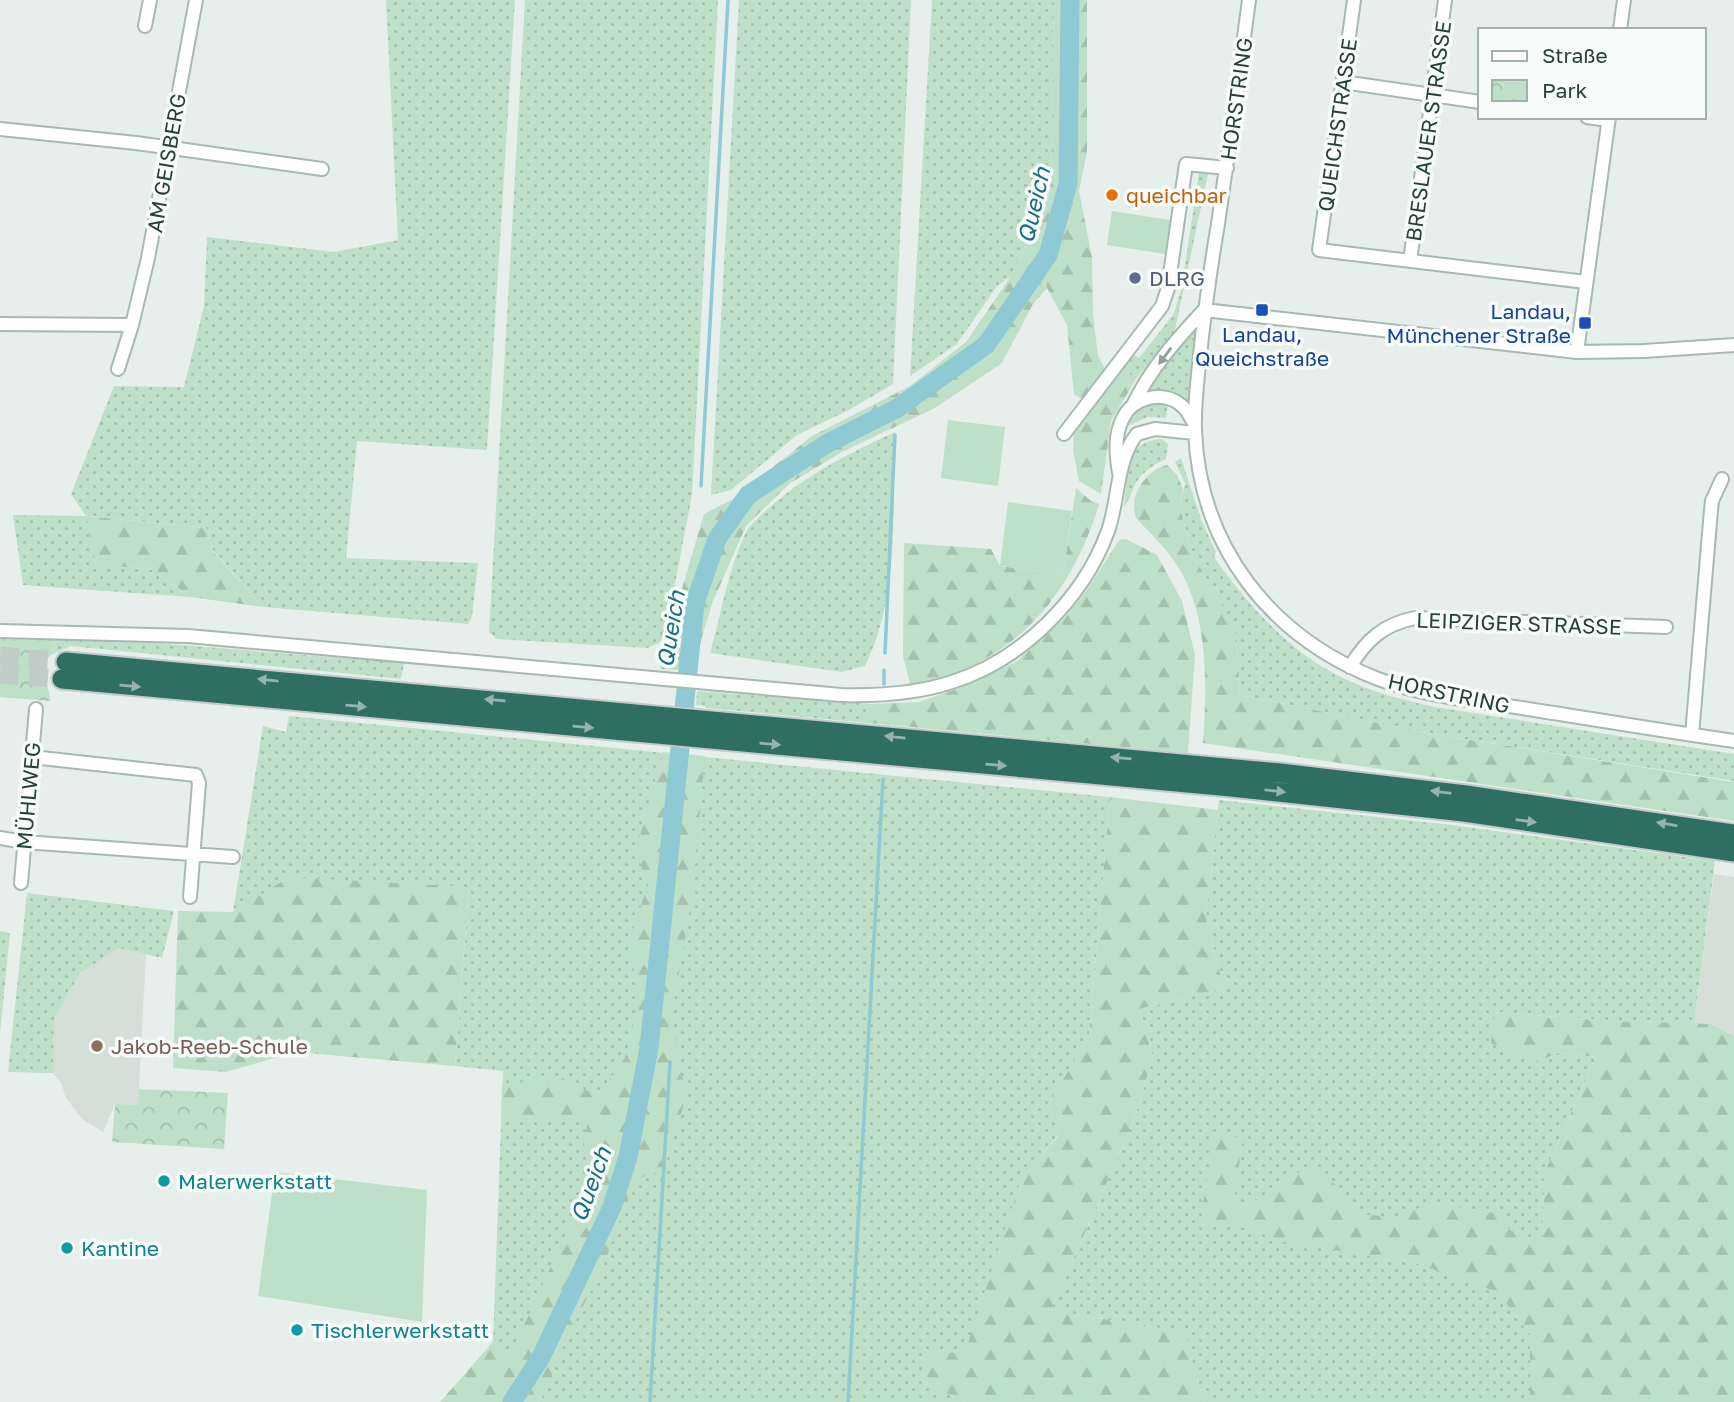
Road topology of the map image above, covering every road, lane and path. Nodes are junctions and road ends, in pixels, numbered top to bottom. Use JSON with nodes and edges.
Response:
{"nodes":[{"id":1,"x":150,"y":0,"type":"edge"},
{"id":2,"x":196,"y":0,"type":"edge"},
{"id":3,"x":1249,"y":0,"type":"edge"},
{"id":4,"x":1354,"y":0,"type":"edge"},
{"id":5,"x":1445,"y":0,"type":"edge"},
{"id":6,"x":1624,"y":0,"type":"edge"},
{"id":7,"x":145,"y":26,"type":"dead end"},
{"id":8,"x":1620,"y":28,"type":"edge"},
{"id":9,"x":1343,"y":82,"type":"junction"},
{"id":10,"x":1433,"y":95,"type":"junction"},
{"id":11,"x":1478,"y":102,"type":"edge"},
{"id":12,"x":1608,"y":119,"type":"edge"},
{"id":13,"x":0,"y":130,"type":"edge"},
{"id":14,"x":168,"y":148,"type":"junction"},
{"id":15,"x":1227,"y":168,"type":"junction"},
{"id":16,"x":322,"y":169,"type":"dead end"},
{"id":17,"x":1410,"y":261,"type":"junction"},
{"id":18,"x":1586,"y":282,"type":"junction"},
{"id":19,"x":1204,"y":310,"type":"junction"},
{"id":20,"x":0,"y":324,"type":"edge"},
{"id":21,"x":132,"y":325,"type":"junction"},
{"id":22,"x":1734,"y":345,"type":"edge"},
{"id":23,"x":1577,"y":352,"type":"junction"},
{"id":24,"x":118,"y":369,"type":"dead end"},
{"id":25,"x":1133,"y":405,"type":"junction"},
{"id":26,"x":1194,"y":428,"type":"junction"},
{"id":27,"x":1064,"y":434,"type":"dead end"},
{"id":28,"x":1722,"y":479,"type":"dead end"},
{"id":29,"x":1119,"y":480,"type":"junction"},
{"id":30,"x":1666,"y":627,"type":"dead end"},
{"id":31,"x":0,"y":631,"type":"edge"},
{"id":32,"x":1350,"y":667,"type":"junction"},
{"id":33,"x":64,"y":671,"type":"tunnel mouth"},
{"id":34,"x":36,"y":709,"type":"dead end"},
{"id":35,"x":703,"y":729,"type":"junction"},
{"id":36,"x":1692,"y":735,"type":"junction"},
{"id":37,"x":1734,"y":741,"type":"edge"},
{"id":38,"x":32,"y":757,"type":"junction"},
{"id":39,"x":1734,"y":834,"type":"edge"},
{"id":40,"x":0,"y":838,"type":"edge"},
{"id":41,"x":24,"y":842,"type":"junction"},
{"id":42,"x":1734,"y":852,"type":"edge"},
{"id":43,"x":193,"y":855,"type":"junction"},
{"id":44,"x":233,"y":857,"type":"dead end"},
{"id":45,"x":21,"y":883,"type":"dead end"},
{"id":46,"x":190,"y":897,"type":"dead end"}],
"edges":[{"from":1,"to":7,"type":"street"},
{"from":2,"to":14,"type":"street","name":"AM GEISBERG"},
{"from":3,"to":15,"type":"street","name":"HORSTRING"},
{"from":4,"to":9,"type":"street","name":"QUEICHSTRASSE"},
{"from":5,"to":10,"type":"street","name":"BRESLAUER STRASSE"},
{"from":6,"to":8,"type":"street"},
{"from":9,"to":10,"type":"street"},
{"from":9,"to":17,"type":"street","name":"QUEICHSTRASSE"},
{"from":10,"to":11,"type":"street"},
{"from":10,"to":17,"type":"street","name":"BRESLAUER STRASSE"},
{"from":12,"to":18,"type":"street"},
{"from":13,"to":14,"type":"street"},
{"from":14,"to":16,"type":"street"},
{"from":14,"to":21,"type":"street","name":"AM GEISBERG"},
{"from":15,"to":19,"type":"street","name":"HORSTRING"},
{"from":15,"to":27,"type":"street"},
{"from":17,"to":18,"type":"street"},
{"from":18,"to":23,"type":"street"},
{"from":19,"to":23,"type":"street"},
{"from":19,"to":25,"type":"street","one_way":true},
{"from":19,"to":26,"type":"street","name":"HORSTRING"},
{"from":20,"to":21,"type":"street"},
{"from":21,"to":24,"type":"street","name":"AM GEISBERG"},
{"from":22,"to":23,"type":"street"},
{"from":25,"to":26,"type":"street"},
{"from":25,"to":29,"type":"street"},
{"from":26,"to":29,"type":"street"},
{"from":26,"to":32,"type":"street","name":"HORSTRING"},
{"from":28,"to":36,"type":"street"},
{"from":29,"to":31,"type":"street"},
{"from":30,"to":32,"type":"street","name":"LEIPZIGER STRASSE"},
{"from":32,"to":36,"type":"street","name":"HORSTRING"},
{"from":33,"to":35,"type":"highway"},
{"from":34,"to":38,"type":"street","name":"MÜHLWEG"},
{"from":39,"to":35,"type":"highway","one_way":true},
{"from":35,"to":42,"type":"highway","one_way":true},
{"from":36,"to":37,"type":"street","name":"HORSTRING"},
{"from":38,"to":41,"type":"street","name":"MÜHLWEG"},
{"from":38,"to":43,"type":"street"},
{"from":40,"to":41,"type":"street"},
{"from":41,"to":43,"type":"street"},
{"from":41,"to":45,"type":"street","name":"MÜHLWEG"},
{"from":43,"to":44,"type":"street"},
{"from":43,"to":46,"type":"street"}]}
